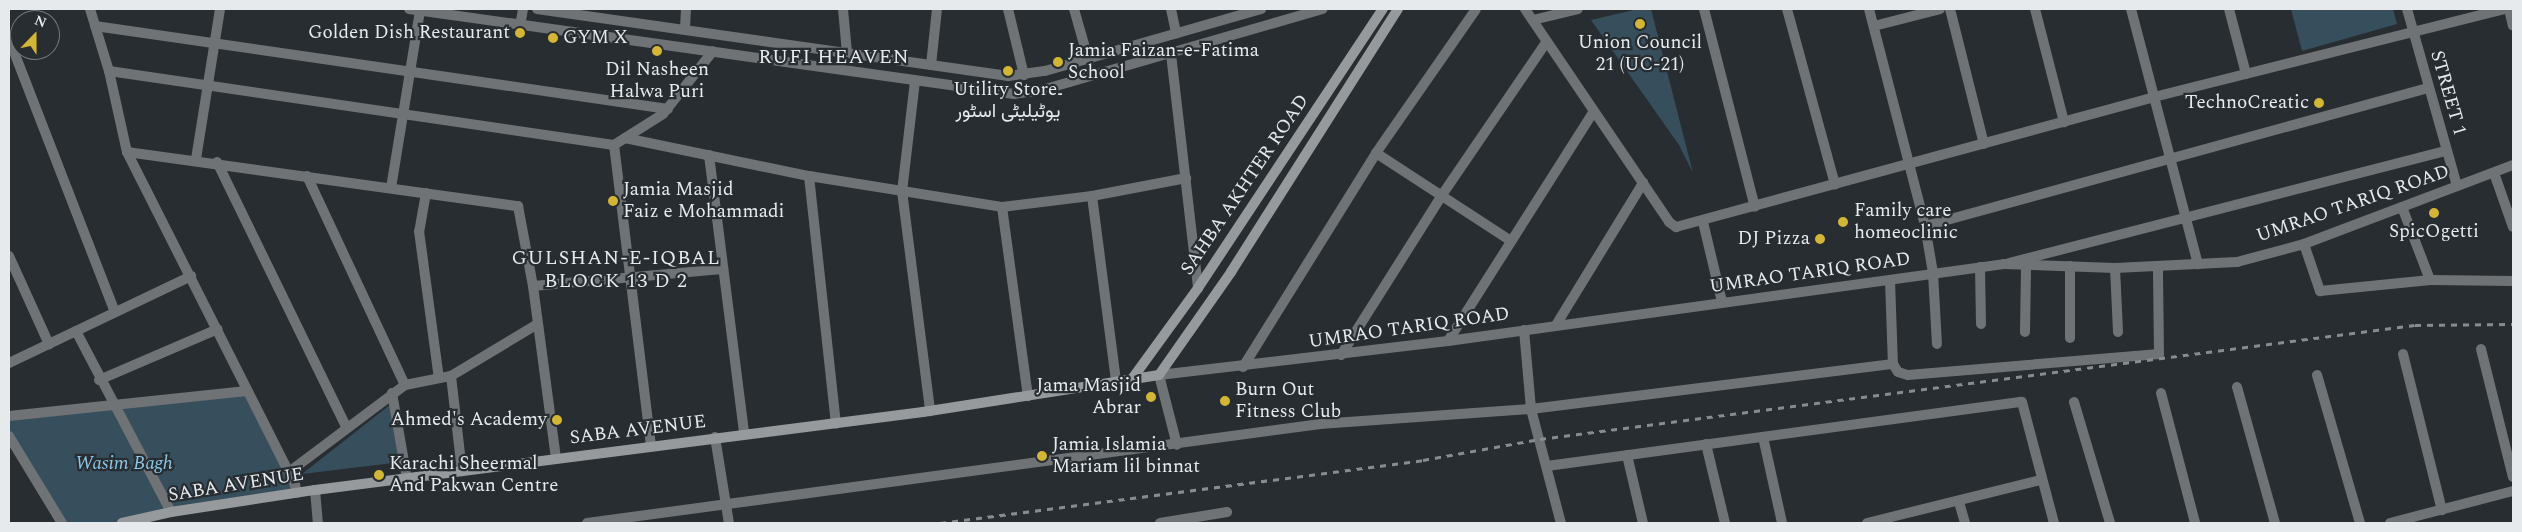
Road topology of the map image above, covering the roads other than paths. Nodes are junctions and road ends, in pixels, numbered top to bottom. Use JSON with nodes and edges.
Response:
{"nodes":[{"id":1,"x":90,"y":9,"type":"edge"},
{"id":2,"x":220,"y":9,"type":"edge"},
{"id":3,"x":409,"y":9,"type":"edge"},
{"id":4,"x":523,"y":9,"type":"edge"},
{"id":5,"x":541,"y":9,"type":"edge"},
{"id":6,"x":686,"y":9,"type":"edge"},
{"id":7,"x":844,"y":9,"type":"edge"},
{"id":8,"x":938,"y":9,"type":"edge"},
{"id":9,"x":1008,"y":9,"type":"edge"},
{"id":10,"x":1074,"y":9,"type":"edge"},
{"id":11,"x":1171,"y":9,"type":"edge"},
{"id":12,"x":1261,"y":9,"type":"edge"},
{"id":13,"x":1323,"y":9,"type":"edge"},
{"id":14,"x":1383,"y":9,"type":"edge"},
{"id":15,"x":1398,"y":9,"type":"edge"},
{"id":16,"x":1476,"y":9,"type":"edge"},
{"id":17,"x":1525,"y":9,"type":"edge"},
{"id":18,"x":1578,"y":9,"type":"edge"},
{"id":19,"x":1704,"y":9,"type":"edge"},
{"id":20,"x":1787,"y":9,"type":"edge"},
{"id":21,"x":1869,"y":9,"type":"edge"},
{"id":22,"x":1940,"y":9,"type":"edge"},
{"id":23,"x":1950,"y":9,"type":"edge"},
{"id":24,"x":2035,"y":9,"type":"edge"},
{"id":25,"x":2131,"y":9,"type":"edge"},
{"id":26,"x":2230,"y":9,"type":"edge"},
{"id":27,"x":2407,"y":9,"type":"edge"},
{"id":28,"x":2505,"y":9,"type":"edge"},
{"id":29,"x":2509,"y":9,"type":"edge"},
{"id":30,"x":420,"y":10,"type":"junction"},
{"id":31,"x":1533,"y":20,"type":"junction"},
{"id":32,"x":95,"y":26,"type":"junction"},
{"id":33,"x":520,"y":26,"type":"junction"},
{"id":34,"x":1874,"y":26,"type":"junction"},
{"id":35,"x":2513,"y":26,"type":"edge"},
{"id":36,"x":685,"y":28,"type":"junction"},
{"id":37,"x":540,"y":29,"type":"junction"},
{"id":38,"x":1369,"y":30,"type":"junction"},
{"id":39,"x":1176,"y":33,"type":"junction"},
{"id":40,"x":2413,"y":34,"type":"junction"},
{"id":41,"x":1380,"y":38,"type":"junction"},
{"id":42,"x":9,"y":39,"type":"edge"},
{"id":43,"x":1547,"y":40,"type":"junction"},
{"id":44,"x":214,"y":45,"type":"junction"},
{"id":45,"x":713,"y":51,"type":"junction"},
{"id":46,"x":847,"y":53,"type":"junction"},
{"id":47,"x":1171,"y":54,"type":"junction"},
{"id":48,"x":1088,"y":58,"type":"junction"},
{"id":49,"x":931,"y":65,"type":"junction"},
{"id":50,"x":109,"y":71,"type":"junction"},
{"id":51,"x":408,"y":73,"type":"junction"},
{"id":52,"x":2246,"y":74,"type":"junction"},
{"id":53,"x":1024,"y":75,"type":"junction"},
{"id":54,"x":915,"y":81,"type":"junction"},
{"id":55,"x":208,"y":86,"type":"junction"},
{"id":56,"x":2428,"y":88,"type":"junction"},
{"id":57,"x":2154,"y":97,"type":"junction"},
{"id":58,"x":668,"y":109,"type":"junction"},
{"id":59,"x":1594,"y":111,"type":"junction"},
{"id":60,"x":402,"y":115,"type":"junction"},
{"id":61,"x":2064,"y":122,"type":"junction"},
{"id":62,"x":625,"y":138,"type":"junction"},
{"id":63,"x":1984,"y":144,"type":"junction"},
{"id":64,"x":614,"y":145,"type":"junction"},
{"id":65,"x":2446,"y":151,"type":"junction"},
{"id":66,"x":127,"y":152,"type":"junction"},
{"id":67,"x":1376,"y":153,"type":"junction"},
{"id":68,"x":709,"y":155,"type":"junction"},
{"id":69,"x":196,"y":159,"type":"junction"},
{"id":70,"x":2170,"y":160,"type":"junction"},
{"id":71,"x":217,"y":162,"type":"junction"},
{"id":72,"x":1910,"y":164,"type":"junction"},
{"id":73,"x":2513,"y":166,"type":"edge"},
{"id":74,"x":2494,"y":173,"type":"junction"},
{"id":75,"x":307,"y":176,"type":"junction"},
{"id":76,"x":809,"y":176,"type":"junction"},
{"id":77,"x":1186,"y":178,"type":"junction"},
{"id":78,"x":1643,"y":183,"type":"junction"},
{"id":79,"x":1835,"y":184,"type":"junction"},
{"id":80,"x":2457,"y":186,"type":"junction"},
{"id":81,"x":391,"y":188,"type":"junction"},
{"id":82,"x":902,"y":191,"type":"junction"},
{"id":83,"x":426,"y":193,"type":"junction"},
{"id":84,"x":1442,"y":194,"type":"junction"},
{"id":85,"x":1092,"y":196,"type":"junction"},
{"id":86,"x":1002,"y":207,"type":"junction"},
{"id":87,"x":1755,"y":207,"type":"junction"},
{"id":88,"x":2402,"y":207,"type":"junction"},
{"id":89,"x":2185,"y":217,"type":"junction"},
{"id":90,"x":1703,"y":222,"type":"junction"},
{"id":91,"x":1925,"y":226,"type":"junction"},
{"id":92,"x":2513,"y":226,"type":"edge"},
{"id":93,"x":1511,"y":241,"type":"junction"},
{"id":94,"x":2304,"y":244,"type":"junction"},
{"id":95,"x":9,"y":256,"type":"edge"},
{"id":96,"x":2004,"y":264,"type":"junction"},
{"id":97,"x":2198,"y":264,"type":"junction"},
{"id":98,"x":2026,"y":265,"type":"junction"},
{"id":99,"x":2070,"y":266,"type":"junction"},
{"id":100,"x":2158,"y":266,"type":"junction"},
{"id":101,"x":1980,"y":267,"type":"junction"},
{"id":102,"x":2115,"y":268,"type":"junction"},
{"id":103,"x":722,"y":269,"type":"junction"},
{"id":104,"x":1933,"y":273,"type":"junction"},
{"id":105,"x":191,"y":276,"type":"junction"},
{"id":106,"x":628,"y":279,"type":"junction"},
{"id":107,"x":1890,"y":280,"type":"junction"},
{"id":108,"x":2430,"y":280,"type":"junction"},
{"id":109,"x":2513,"y":281,"type":"edge"},
{"id":110,"x":533,"y":286,"type":"junction"},
{"id":111,"x":1198,"y":288,"type":"junction"},
{"id":112,"x":1722,"y":302,"type":"junction"},
{"id":113,"x":115,"y":312,"type":"junction"},
{"id":114,"x":1981,"y":324,"type":"dead end"},
{"id":115,"x":536,"y":325,"type":"junction"},
{"id":116,"x":1556,"y":325,"type":"junction"},
{"id":117,"x":218,"y":329,"type":"junction"},
{"id":118,"x":1524,"y":330,"type":"junction"},
{"id":119,"x":76,"y":331,"type":"junction"},
{"id":120,"x":2025,"y":332,"type":"dead end"},
{"id":121,"x":2118,"y":332,"type":"dead end"},
{"id":122,"x":2070,"y":338,"type":"dead end"},
{"id":123,"x":1448,"y":341,"type":"junction"},
{"id":124,"x":48,"y":344,"type":"junction"},
{"id":125,"x":1937,"y":344,"type":"dead end"},
{"id":126,"x":2481,"y":349,"type":"dead end"},
{"id":127,"x":2403,"y":354,"type":"dead end"},
{"id":128,"x":1341,"y":355,"type":"junction"},
{"id":129,"x":9,"y":363,"type":"edge"},
{"id":130,"x":1893,"y":364,"type":"junction"},
{"id":131,"x":1243,"y":367,"type":"junction"},
{"id":132,"x":1159,"y":375,"type":"junction"},
{"id":133,"x":2317,"y":375,"type":"dead end"},
{"id":134,"x":451,"y":376,"type":"junction"},
{"id":135,"x":439,"y":378,"type":"junction"},
{"id":136,"x":1132,"y":379,"type":"junction"},
{"id":137,"x":100,"y":380,"type":"junction"},
{"id":138,"x":1116,"y":382,"type":"junction"},
{"id":139,"x":405,"y":385,"type":"junction"},
{"id":140,"x":2237,"y":386,"type":"dead end"},
{"id":141,"x":247,"y":391,"type":"junction"},
{"id":142,"x":392,"y":393,"type":"junction"},
{"id":143,"x":2161,"y":393,"type":"dead end"},
{"id":144,"x":1028,"y":396,"type":"junction"},
{"id":145,"x":2074,"y":402,"type":"dead end"},
{"id":146,"x":113,"y":405,"type":"junction"},
{"id":147,"x":1531,"y":409,"type":"junction"},
{"id":148,"x":930,"y":411,"type":"junction"},
{"id":149,"x":9,"y":416,"type":"edge"},
{"id":150,"x":836,"y":424,"type":"junction"},
{"id":151,"x":347,"y":428,"type":"junction"},
{"id":152,"x":744,"y":434,"type":"junction"},
{"id":153,"x":9,"y":436,"type":"edge"},
{"id":154,"x":1763,"y":437,"type":"junction"},
{"id":155,"x":715,"y":438,"type":"junction"},
{"id":156,"x":1706,"y":444,"type":"junction"},
{"id":157,"x":1177,"y":445,"type":"junction"},
{"id":158,"x":651,"y":446,"type":"junction"},
{"id":159,"x":1627,"y":455,"type":"junction"},
{"id":160,"x":556,"y":458,"type":"junction"},
{"id":161,"x":1547,"y":466,"type":"junction"},
{"id":162,"x":289,"y":472,"type":"junction"},
{"id":163,"x":462,"y":472,"type":"junction"},
{"id":164,"x":2513,"y":477,"type":"edge"},
{"id":165,"x":407,"y":479,"type":"junction"},
{"id":166,"x":2042,"y":480,"type":"junction"},
{"id":167,"x":315,"y":490,"type":"junction"},
{"id":168,"x":2513,"y":491,"type":"edge"},
{"id":169,"x":297,"y":493,"type":"junction"},
{"id":170,"x":1959,"y":502,"type":"junction"},
{"id":171,"x":726,"y":504,"type":"junction"},
{"id":172,"x":2442,"y":510,"type":"junction"},
{"id":173,"x":171,"y":512,"type":"junction"},
{"id":174,"x":1227,"y":512,"type":"dead end"},
{"id":175,"x":2419,"y":520,"type":"edge"},
{"id":176,"x":1888,"y":521,"type":"edge"},
{"id":177,"x":62,"y":523,"type":"edge"},
{"id":178,"x":122,"y":523,"type":"edge"},
{"id":179,"x":318,"y":523,"type":"edge"},
{"id":180,"x":587,"y":523,"type":"edge"},
{"id":181,"x":730,"y":523,"type":"edge"},
{"id":182,"x":1160,"y":523,"type":"edge"},
{"id":183,"x":1560,"y":523,"type":"edge"},
{"id":184,"x":1643,"y":523,"type":"edge"},
{"id":185,"x":1725,"y":523,"type":"edge"},
{"id":186,"x":1782,"y":523,"type":"edge"},
{"id":187,"x":1867,"y":523,"type":"edge"},
{"id":188,"x":1965,"y":523,"type":"edge"},
{"id":189,"x":2054,"y":523,"type":"edge"},
{"id":190,"x":2110,"y":523,"type":"edge"},
{"id":191,"x":2194,"y":523,"type":"edge"},
{"id":192,"x":2275,"y":523,"type":"edge"},
{"id":193,"x":2360,"y":523,"type":"edge"},
{"id":194,"x":2390,"y":523,"type":"edge"}],
"edges":[{"from":1,"to":32,"type":"street"},
{"from":2,"to":44,"type":"street"},
{"from":3,"to":30,"type":"street"},
{"from":4,"to":33,"type":"street"},
{"from":5,"to":36,"type":"street"},
{"from":5,"to":37,"type":"street"},
{"from":6,"to":36,"type":"street"},
{"from":7,"to":46,"type":"street"},
{"from":8,"to":49,"type":"street"},
{"from":9,"to":53,"type":"street"},
{"from":10,"to":48,"type":"street"},
{"from":11,"to":39,"type":"street"},
{"from":12,"to":39,"type":"street"},
{"from":13,"to":47,"type":"street"},
{"from":14,"to":38,"type":"main road","name":"SAHBA AKHTER ROAD"},
{"from":15,"to":41,"type":"main road","name":"SAHBA AKHTER ROAD"},
{"from":16,"to":67,"type":"street"},
{"from":17,"to":31,"type":"street"},
{"from":18,"to":31,"type":"street"},
{"from":19,"to":87,"type":"street"},
{"from":20,"to":79,"type":"street"},
{"from":21,"to":34,"type":"street"},
{"from":22,"to":34,"type":"street"},
{"from":23,"to":63,"type":"street"},
{"from":24,"to":61,"type":"street"},
{"from":25,"to":57,"type":"street"},
{"from":26,"to":52,"type":"street"},
{"from":27,"to":40,"type":"street","name":"STREET 1"},
{"from":28,"to":40,"type":"street"},
{"from":29,"to":35,"type":"street"},
{"from":30,"to":33,"type":"street"},
{"from":30,"to":51,"type":"street"},
{"from":31,"to":43,"type":"street"},
{"from":32,"to":44,"type":"street"},
{"from":32,"to":50,"type":"street"},
{"from":33,"to":37,"type":"street"},
{"from":34,"to":72,"type":"street"},
{"from":36,"to":46,"type":"street"},
{"from":37,"to":45,"type":"street"},
{"from":38,"to":41,"type":"main road"},
{"from":38,"to":111,"type":"main road","name":"SAHBA AKHTER ROAD"},
{"from":39,"to":48,"type":"street"},
{"from":40,"to":52,"type":"street"},
{"from":40,"to":56,"type":"street","name":"STREET 1"},
{"from":41,"to":132,"type":"main road","name":"SAHBA AKHTER ROAD"},
{"from":42,"to":113,"type":"street"},
{"from":43,"to":59,"type":"street"},
{"from":43,"to":84,"type":"street"},
{"from":44,"to":51,"type":"street"},
{"from":44,"to":55,"type":"street"},
{"from":45,"to":54,"type":"street"},
{"from":45,"to":58,"type":"street"},
{"from":46,"to":49,"type":"street"},
{"from":47,"to":54,"type":"street"},
{"from":47,"to":77,"type":"street"},
{"from":48,"to":53,"type":"street"},
{"from":49,"to":53,"type":"street"},
{"from":50,"to":55,"type":"street"},
{"from":50,"to":66,"type":"street"},
{"from":51,"to":58,"type":"street"},
{"from":51,"to":60,"type":"street"},
{"from":52,"to":57,"type":"street"},
{"from":54,"to":82,"type":"street"},
{"from":55,"to":60,"type":"street"},
{"from":55,"to":69,"type":"street"},
{"from":56,"to":65,"type":"street","name":"STREET 1"},
{"from":56,"to":70,"type":"street"},
{"from":57,"to":61,"type":"street"},
{"from":57,"to":70,"type":"street"},
{"from":58,"to":62,"type":"street"},
{"from":59,"to":78,"type":"street"},
{"from":59,"to":93,"type":"street"},
{"from":60,"to":64,"type":"street"},
{"from":60,"to":81,"type":"street"},
{"from":61,"to":63,"type":"street"},
{"from":62,"to":64,"type":"street"},
{"from":62,"to":68,"type":"street"},
{"from":63,"to":72,"type":"street"},
{"from":64,"to":106,"type":"street"},
{"from":65,"to":80,"type":"street","name":"STREET 1"},
{"from":65,"to":89,"type":"street"},
{"from":66,"to":69,"type":"street"},
{"from":66,"to":105,"type":"street"},
{"from":67,"to":84,"type":"street"},
{"from":67,"to":131,"type":"street"},
{"from":68,"to":76,"type":"street"},
{"from":68,"to":103,"type":"street"},
{"from":69,"to":71,"type":"street"},
{"from":70,"to":89,"type":"street"},
{"from":70,"to":91,"type":"street"},
{"from":71,"to":75,"type":"street"},
{"from":71,"to":151,"type":"street"},
{"from":72,"to":79,"type":"street"},
{"from":72,"to":91,"type":"street"},
{"from":73,"to":74,"type":"street","name":"UMRAO TARIQ ROAD"},
{"from":74,"to":80,"type":"street","name":"UMRAO TARIQ ROAD"},
{"from":74,"to":92,"type":"street"},
{"from":75,"to":81,"type":"street"},
{"from":75,"to":139,"type":"street"},
{"from":76,"to":82,"type":"street"},
{"from":76,"to":150,"type":"street"},
{"from":77,"to":85,"type":"street"},
{"from":77,"to":111,"type":"street"},
{"from":78,"to":90,"type":"street"},
{"from":78,"to":116,"type":"street"},
{"from":79,"to":87,"type":"street"},
{"from":80,"to":88,"type":"street","name":"UMRAO TARIQ ROAD"},
{"from":81,"to":83,"type":"street"},
{"from":82,"to":86,"type":"street"},
{"from":82,"to":148,"type":"street"},
{"from":83,"to":110,"type":"street"},
{"from":83,"to":135,"type":"street"},
{"from":84,"to":93,"type":"street"},
{"from":84,"to":128,"type":"street"},
{"from":85,"to":86,"type":"street"},
{"from":85,"to":138,"type":"street"},
{"from":86,"to":144,"type":"street"},
{"from":87,"to":90,"type":"street"},
{"from":88,"to":94,"type":"street","name":"UMRAO TARIQ ROAD"},
{"from":88,"to":108,"type":"street"},
{"from":89,"to":96,"type":"street"},
{"from":89,"to":97,"type":"street"},
{"from":90,"to":112,"type":"street"},
{"from":91,"to":104,"type":"street"},
{"from":93,"to":123,"type":"street"},
{"from":94,"to":97,"type":"street","name":"UMRAO TARIQ ROAD"},
{"from":94,"to":108,"type":"street"},
{"from":95,"to":124,"type":"street"},
{"from":96,"to":98,"type":"street","name":"UMRAO TARIQ ROAD"},
{"from":96,"to":101,"type":"street","name":"UMRAO TARIQ ROAD"},
{"from":97,"to":100,"type":"street","name":"UMRAO TARIQ ROAD"},
{"from":98,"to":99,"type":"street","name":"UMRAO TARIQ ROAD"},
{"from":98,"to":120,"type":"street"},
{"from":99,"to":102,"type":"street","name":"UMRAO TARIQ ROAD"},
{"from":99,"to":122,"type":"street"},
{"from":100,"to":102,"type":"street","name":"UMRAO TARIQ ROAD"},
{"from":100,"to":130,"type":"street"},
{"from":101,"to":104,"type":"street","name":"UMRAO TARIQ ROAD"},
{"from":101,"to":114,"type":"street"},
{"from":102,"to":121,"type":"street"},
{"from":103,"to":106,"type":"street"},
{"from":103,"to":152,"type":"street"},
{"from":104,"to":107,"type":"street","name":"UMRAO TARIQ ROAD"},
{"from":104,"to":125,"type":"street"},
{"from":105,"to":113,"type":"street"},
{"from":105,"to":117,"type":"street"},
{"from":106,"to":110,"type":"street"},
{"from":106,"to":158,"type":"street"},
{"from":107,"to":112,"type":"street","name":"UMRAO TARIQ ROAD"},
{"from":107,"to":130,"type":"street"},
{"from":108,"to":109,"type":"street"},
{"from":110,"to":115,"type":"street"},
{"from":111,"to":136,"type":"main road","name":"SAHBA AKHTER ROAD"},
{"from":112,"to":116,"type":"street","name":"UMRAO TARIQ ROAD"},
{"from":113,"to":119,"type":"street"},
{"from":115,"to":134,"type":"street"},
{"from":115,"to":160,"type":"street"},
{"from":116,"to":118,"type":"street","name":"UMRAO TARIQ ROAD"},
{"from":117,"to":137,"type":"street"},
{"from":117,"to":141,"type":"street"},
{"from":118,"to":123,"type":"street","name":"UMRAO TARIQ ROAD"},
{"from":118,"to":147,"type":"street"},
{"from":119,"to":124,"type":"street"},
{"from":119,"to":137,"type":"street"},
{"from":123,"to":128,"type":"street","name":"UMRAO TARIQ ROAD"},
{"from":124,"to":129,"type":"street"},
{"from":126,"to":164,"type":"street"},
{"from":127,"to":172,"type":"street"},
{"from":128,"to":131,"type":"street","name":"UMRAO TARIQ ROAD"},
{"from":130,"to":147,"type":"street"},
{"from":131,"to":132,"type":"street","name":"UMRAO TARIQ ROAD"},
{"from":132,"to":136,"type":"main road","name":"SABA AVENUE"},
{"from":132,"to":157,"type":"street"},
{"from":133,"to":193,"type":"street"},
{"from":134,"to":135,"type":"street"},
{"from":134,"to":163,"type":"street"},
{"from":135,"to":139,"type":"street"},
{"from":136,"to":138,"type":"main road","name":"SABA AVENUE"},
{"from":137,"to":146,"type":"street"},
{"from":138,"to":144,"type":"main road","name":"SABA AVENUE"},
{"from":139,"to":142,"type":"street"},
{"from":140,"to":192,"type":"street"},
{"from":141,"to":146,"type":"street"},
{"from":141,"to":162,"type":"street"},
{"from":142,"to":151,"type":"street"},
{"from":142,"to":165,"type":"street"},
{"from":143,"to":191,"type":"street"},
{"from":144,"to":148,"type":"main road","name":"SABA AVENUE"},
{"from":145,"to":190,"type":"street"},
{"from":146,"to":149,"type":"street"},
{"from":146,"to":173,"type":"street"},
{"from":147,"to":157,"type":"street"},
{"from":147,"to":161,"type":"street"},
{"from":148,"to":150,"type":"main road","name":"SABA AVENUE"},
{"from":150,"to":152,"type":"main road","name":"SABA AVENUE"},
{"from":151,"to":162,"type":"street"},
{"from":152,"to":155,"type":"main road","name":"SABA AVENUE"},
{"from":153,"to":177,"type":"street"},
{"from":154,"to":156,"type":"street"},
{"from":154,"to":166,"type":"street"},
{"from":154,"to":186,"type":"street"},
{"from":155,"to":158,"type":"main road","name":"SABA AVENUE"},
{"from":155,"to":171,"type":"street"},
{"from":156,"to":159,"type":"street"},
{"from":156,"to":185,"type":"street"},
{"from":157,"to":171,"type":"street"},
{"from":158,"to":160,"type":"main road","name":"SABA AVENUE"},
{"from":159,"to":161,"type":"street"},
{"from":159,"to":184,"type":"street"},
{"from":160,"to":163,"type":"main road","name":"SABA AVENUE"},
{"from":161,"to":183,"type":"street"},
{"from":162,"to":169,"type":"street"},
{"from":163,"to":165,"type":"main road","name":"SABA AVENUE"},
{"from":165,"to":167,"type":"main road","name":"SABA AVENUE"},
{"from":166,"to":170,"type":"street"},
{"from":166,"to":189,"type":"street"},
{"from":167,"to":169,"type":"main road","name":"SABA AVENUE"},
{"from":167,"to":179,"type":"street"},
{"from":168,"to":172,"type":"street"},
{"from":169,"to":173,"type":"main road","name":"SABA AVENUE"},
{"from":170,"to":176,"type":"street"},
{"from":170,"to":188,"type":"street"},
{"from":171,"to":180,"type":"street"},
{"from":171,"to":181,"type":"street"},
{"from":172,"to":175,"type":"street"},
{"from":173,"to":178,"type":"main road","name":"SABA AVENUE"},
{"from":174,"to":182,"type":"street"},
{"from":175,"to":194,"type":"street"},
{"from":176,"to":187,"type":"street"}]}
